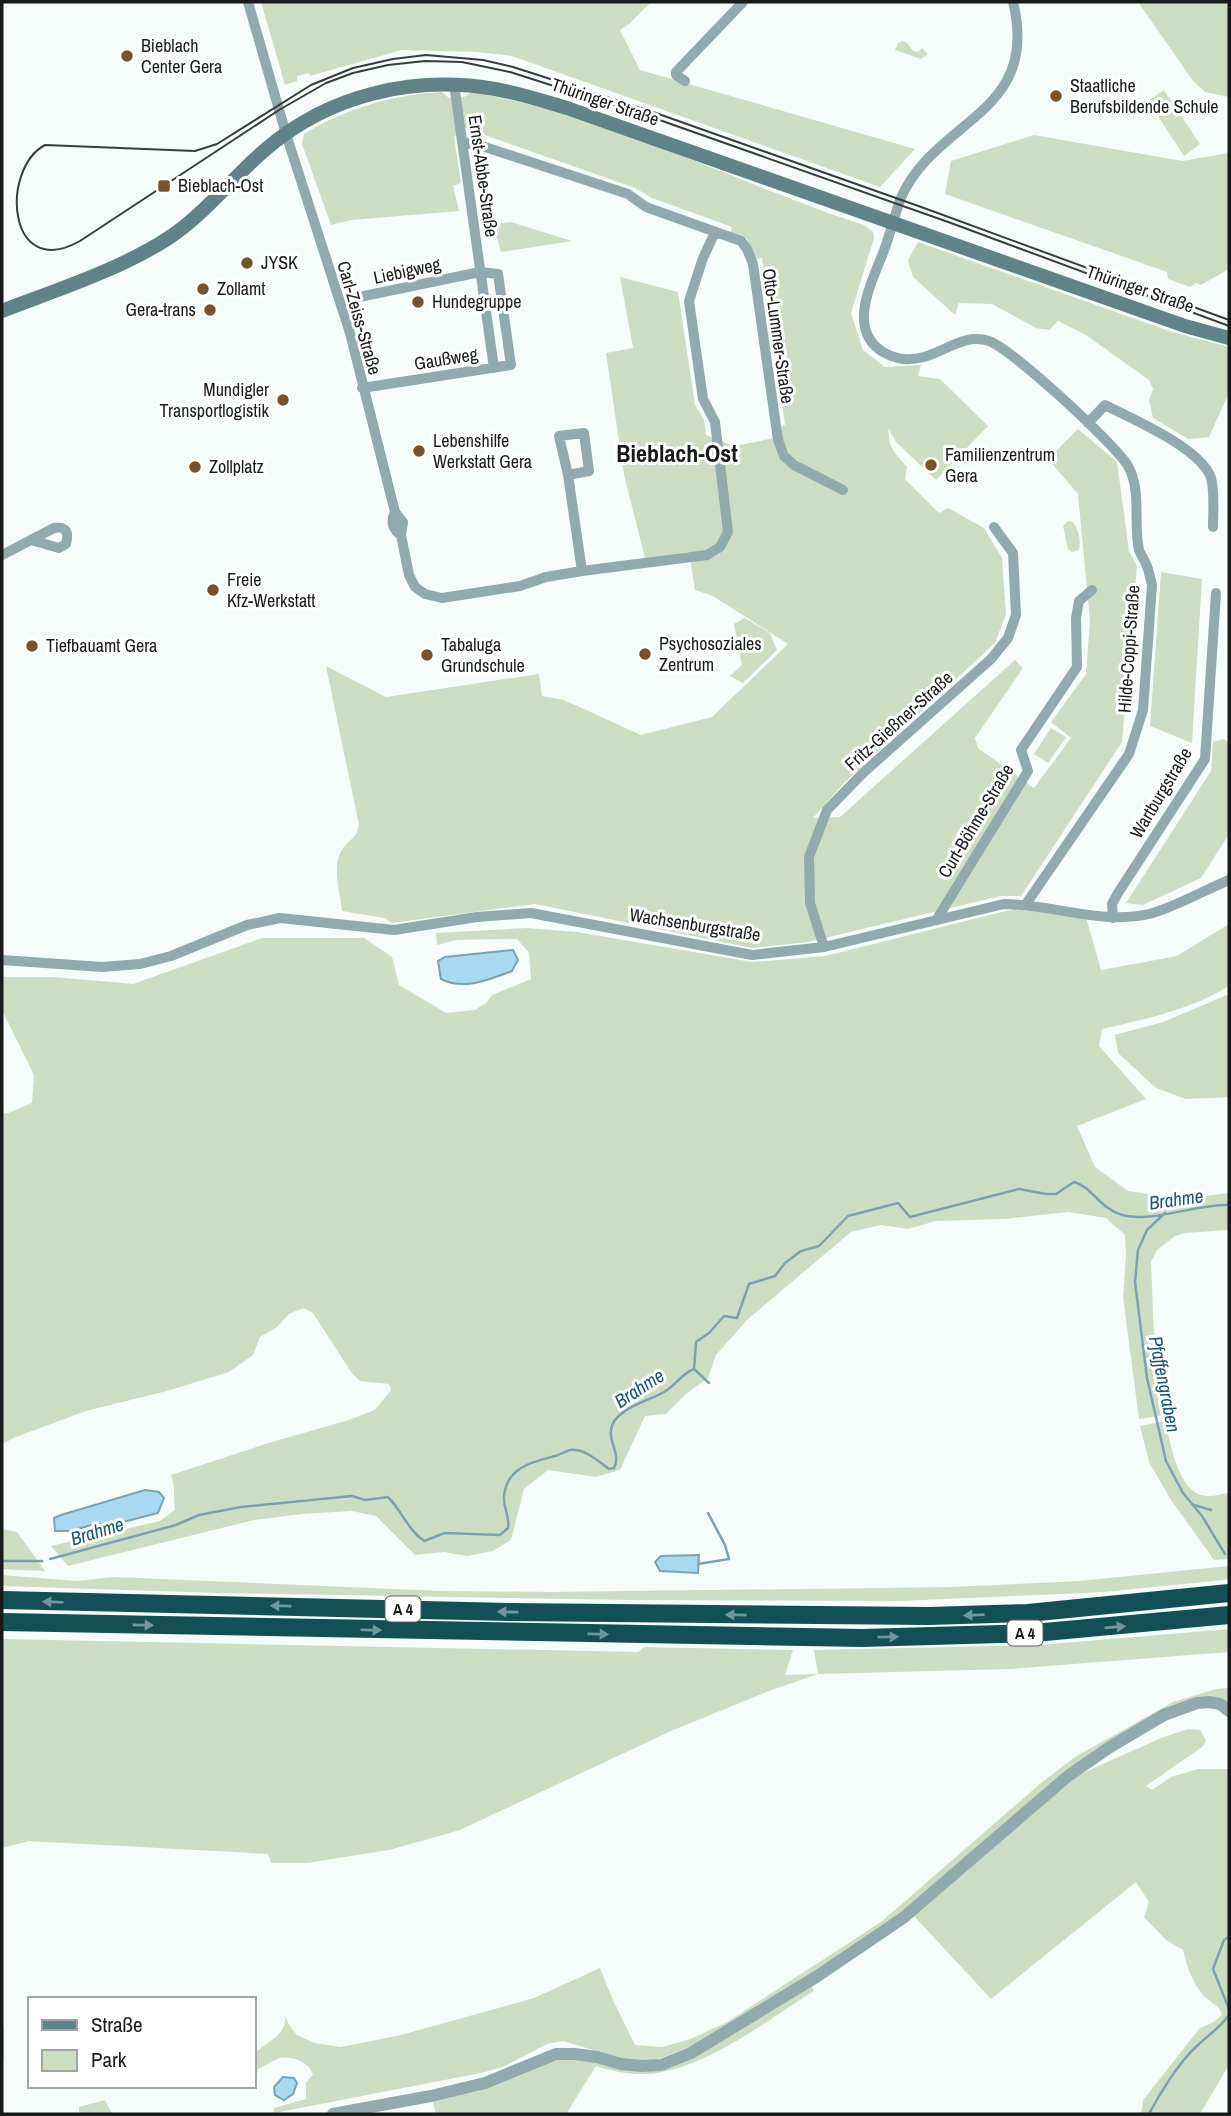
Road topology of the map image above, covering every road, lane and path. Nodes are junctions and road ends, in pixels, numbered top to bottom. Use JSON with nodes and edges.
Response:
{"nodes":[{"id":1,"x":248,"y":2,"type":"edge"},
{"id":2,"x":743,"y":2,"type":"edge"},
{"id":3,"x":1013,"y":2,"type":"edge"},
{"id":4,"x":685,"y":81,"type":"dead end"},
{"id":5,"x":454,"y":84,"type":"junction"},
{"id":6,"x":286,"y":134,"type":"junction"},
{"id":7,"x":463,"y":142,"type":"junction"},
{"id":8,"x":893,"y":223,"type":"junction"},
{"id":9,"x":715,"y":232,"type":"junction"},
{"id":10,"x":480,"y":272,"type":"junction"},
{"id":11,"x":340,"y":301,"type":"junction"},
{"id":12,"x":2,"y":311,"type":"edge"},
{"id":13,"x":1229,"y":338,"type":"edge"},
{"id":14,"x":494,"y":368,"type":"junction"},
{"id":15,"x":362,"y":388,"type":"junction"},
{"id":16,"x":1088,"y":423,"type":"junction"},
{"id":17,"x":568,"y":475,"type":"junction"},
{"id":18,"x":843,"y":490,"type":"dead end"},
{"id":19,"x":994,"y":527,"type":"dead end"},
{"id":20,"x":1213,"y":527,"type":"dead end"},
{"id":21,"x":31,"y":540,"type":"dead end"},
{"id":22,"x":2,"y":555,"type":"edge"},
{"id":23,"x":583,"y":571,"type":"junction"},
{"id":24,"x":1092,"y":590,"type":"dead end"},
{"id":25,"x":1216,"y":593,"type":"dead end"},
{"id":26,"x":1229,"y":880,"type":"edge"},
{"id":27,"x":1026,"y":904,"type":"junction"},
{"id":28,"x":1113,"y":918,"type":"junction"},
{"id":29,"x":937,"y":919,"type":"junction"},
{"id":30,"x":824,"y":947,"type":"junction"},
{"id":31,"x":2,"y":960,"type":"edge"},
{"id":32,"x":1229,"y":1592,"type":"edge"},
{"id":33,"x":2,"y":1600,"type":"edge"},
{"id":34,"x":1229,"y":1615,"type":"edge"},
{"id":35,"x":2,"y":1622,"type":"edge"},
{"id":36,"x":1229,"y":1711,"type":"edge"},
{"id":37,"x":333,"y":2114,"type":"edge"}],
"edges":[{"from":1,"to":6,"type":"street","name":"Carl-Zeiss-Straße"},
{"from":2,"to":4,"type":"street"},
{"from":3,"to":8,"type":"street","name":"Hilde-Coppi-Straße"},
{"from":5,"to":6,"type":"main road","name":"Thüringer Straße"},
{"from":5,"to":7,"type":"street","name":"Ernst-Abbe-Straße"},
{"from":5,"to":8,"type":"main road","name":"Thüringer Straße"},
{"from":6,"to":11,"type":"street","name":"Carl-Zeiss-Straße"},
{"from":6,"to":12,"type":"main road","name":"Thüringer Straße"},
{"from":7,"to":9,"type":"street","name":"Otto-Lummer-Straße"},
{"from":7,"to":10,"type":"street","name":"Ernst-Abbe-Straße"},
{"from":8,"to":13,"type":"main road","name":"Thüringer Straße"},
{"from":8,"to":16,"type":"street","name":"Hilde-Coppi-Straße"},
{"from":9,"to":18,"type":"street","name":"Otto-Lummer-Straße"},
{"from":9,"to":23,"type":"street"},
{"from":10,"to":11,"type":"street","name":"Liebigweg"},
{"from":10,"to":14,"type":"street","name":"Ernst-Abbe-Straße"},
{"from":10,"to":14,"type":"street"},
{"from":11,"to":15,"type":"street","name":"Carl-Zeiss-Straße"},
{"from":14,"to":15,"type":"street","name":"Gaußweg"},
{"from":15,"to":23,"type":"street","name":"Carl-Zeiss-Straße"},
{"from":16,"to":20,"type":"street"},
{"from":16,"to":27,"type":"street","name":"Hilde-Coppi-Straße"},
{"from":17,"to":17,"type":"street"},
{"from":17,"to":23,"type":"street"},
{"from":19,"to":30,"type":"street","name":"Fritz-Gießner-Straße"},
{"from":21,"to":22,"type":"street"},
{"from":24,"to":29,"type":"street","name":"Curt-Böhme-Straße"},
{"from":25,"to":28,"type":"street","name":"Wartburgstraße"},
{"from":26,"to":28,"type":"street","name":"Wachsenburgstraße"},
{"from":27,"to":28,"type":"street","name":"Wachsenburgstraße"},
{"from":27,"to":29,"type":"street","name":"Wachsenburgstraße"},
{"from":29,"to":30,"type":"street","name":"Wachsenburgstraße"},
{"from":30,"to":31,"type":"street","name":"Wachsenburgstraße"},
{"from":32,"to":33,"type":"highway","number":"A 4","one_way":true},
{"from":35,"to":34,"type":"highway","number":"A 4","one_way":true},
{"from":36,"to":37,"type":"street"}]}
